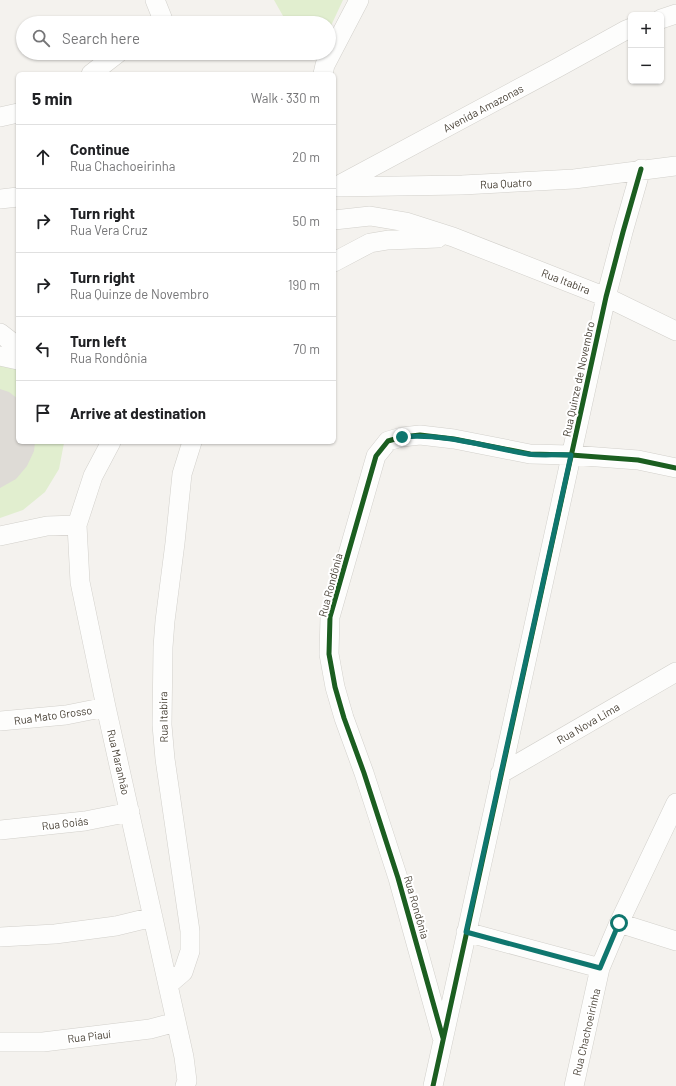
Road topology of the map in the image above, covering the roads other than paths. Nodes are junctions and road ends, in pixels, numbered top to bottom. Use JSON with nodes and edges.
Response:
{"nodes":[{"id":1,"x":155,"y":0,"type":"edge"},
{"id":2,"x":359,"y":0,"type":"edge"},
{"id":3,"x":676,"y":14,"type":"edge"},
{"id":4,"x":162,"y":16,"type":"edge"},
{"id":5,"x":664,"y":18,"type":"edge"},
{"id":6,"x":628,"y":29,"type":"edge"},
{"id":7,"x":336,"y":44,"type":"edge"},
{"id":8,"x":109,"y":60,"type":"edge"},
{"id":9,"x":328,"y":60,"type":"edge"},
{"id":10,"x":94,"y":72,"type":"edge"},
{"id":11,"x":323,"y":72,"type":"edge"},
{"id":12,"x":16,"y":113,"type":"edge"},
{"id":13,"x":0,"y":117,"type":"edge"},
{"id":14,"x":676,"y":166,"type":"edge"},
{"id":15,"x":641,"y":169,"type":"junction"},
{"id":16,"x":336,"y":186,"type":"edge"},
{"id":17,"x":336,"y":187,"type":"edge"},
{"id":18,"x":16,"y":197,"type":"edge"},
{"id":19,"x":0,"y":199,"type":"edge"},
{"id":20,"x":336,"y":220,"type":"edge"},
{"id":21,"x":453,"y":237,"type":"junction"},
{"id":22,"x":336,"y":261,"type":"edge"},
{"id":23,"x":606,"y":297,"type":"junction"},
{"id":24,"x":676,"y":331,"type":"edge"},
{"id":25,"x":0,"y":333,"type":"edge"},
{"id":26,"x":16,"y":346,"type":"edge"},
{"id":27,"x":0,"y":356,"type":"edge"},
{"id":28,"x":16,"y":360,"type":"edge"},
{"id":29,"x":110,"y":444,"type":"edge"},
{"id":30,"x":191,"y":444,"type":"edge"},
{"id":31,"x":571,"y":455,"type":"junction"},
{"id":32,"x":676,"y":468,"type":"edge"},
{"id":33,"x":77,"y":525,"type":"junction"},
{"id":34,"x":0,"y":536,"type":"edge"},
{"id":35,"x":676,"y":672,"type":"edge"},
{"id":36,"x":106,"y":707,"type":"junction"},
{"id":37,"x":0,"y":721,"type":"edge"},
{"id":38,"x":500,"y":774,"type":"junction"},
{"id":39,"x":676,"y":803,"type":"edge"},
{"id":40,"x":130,"y":812,"type":"junction"},
{"id":41,"x":0,"y":830,"type":"edge"},
{"id":42,"x":153,"y":917,"type":"junction"},
{"id":43,"x":619,"y":923,"type":"junction"},
{"id":44,"x":466,"y":932,"type":"junction"},
{"id":45,"x":0,"y":937,"type":"edge"},
{"id":46,"x":676,"y":941,"type":"edge"},
{"id":47,"x":600,"y":968,"type":"junction"},
{"id":48,"x":168,"y":985,"type":"junction"},
{"id":49,"x":176,"y":1022,"type":"junction"},
{"id":50,"x":443,"y":1040,"type":"junction"},
{"id":51,"x":0,"y":1042,"type":"edge"},
{"id":52,"x":185,"y":1086,"type":"edge"},
{"id":53,"x":433,"y":1086,"type":"edge"},
{"id":54,"x":574,"y":1086,"type":"edge"}],
"edges":[{"from":1,"to":4,"type":"street"},
{"from":2,"to":7,"type":"street"},
{"from":3,"to":5,"type":"street"},
{"from":6,"to":16,"type":"street","name":"Avenida Amazonas"},
{"from":8,"to":10,"type":"street"},
{"from":9,"to":11,"type":"street"},
{"from":12,"to":13,"type":"street"},
{"from":14,"to":15,"type":"street","name":"Rua Quatro"},
{"from":15,"to":17,"type":"street","name":"Rua Quatro"},
{"from":15,"to":23,"type":"street","name":"Rua Quinze de Novembro"},
{"from":18,"to":19,"type":"street"},
{"from":20,"to":21,"type":"street","name":"Rua Itabira"},
{"from":21,"to":22,"type":"street","name":"Rua Itabira"},
{"from":21,"to":23,"type":"street","name":"Rua Itabira"},
{"from":23,"to":24,"type":"street","name":"Rua Itabira"},
{"from":23,"to":31,"type":"street","name":"Rua Quinze de Novembro"},
{"from":25,"to":26,"type":"street"},
{"from":27,"to":28,"type":"street"},
{"from":29,"to":33,"type":"street","name":"Rua Maranhão"},
{"from":30,"to":48,"type":"street","name":"Rua Itabira"},
{"from":31,"to":32,"type":"street","name":"Rua Rondônia"},
{"from":31,"to":38,"type":"street","name":"Rua Quinze de Novembro"},
{"from":31,"to":50,"type":"street","name":"Rua Rondônia"},
{"from":33,"to":34,"type":"street"},
{"from":33,"to":36,"type":"street","name":"Rua Maranhão"},
{"from":35,"to":38,"type":"street","name":"Rua Nova Lima"},
{"from":36,"to":37,"type":"street","name":"Rua Mato Grosso"},
{"from":36,"to":40,"type":"street","name":"Rua Maranhão"},
{"from":38,"to":44,"type":"street","name":"Rua Quinze de Novembro"},
{"from":39,"to":43,"type":"street","name":"Rua Chachoeirinha"},
{"from":40,"to":41,"type":"street","name":"Rua Goiás"},
{"from":40,"to":42,"type":"street","name":"Rua Maranhão"},
{"from":42,"to":45,"type":"street"},
{"from":42,"to":48,"type":"street","name":"Rua Maranhão"},
{"from":43,"to":46,"type":"street"},
{"from":43,"to":47,"type":"street","name":"Rua Chachoeirinha"},
{"from":44,"to":47,"type":"street"},
{"from":44,"to":50,"type":"street","name":"Rua Quinze de Novembro"},
{"from":47,"to":54,"type":"street","name":"Rua Chachoeirinha"},
{"from":48,"to":49,"type":"street","name":"Rua Maranhão"},
{"from":49,"to":51,"type":"street","name":"Rua Piauí"},
{"from":49,"to":52,"type":"street","name":"Rua Maranhão"},
{"from":50,"to":53,"type":"street","name":"Rua Quinze de Novembro"}]}
